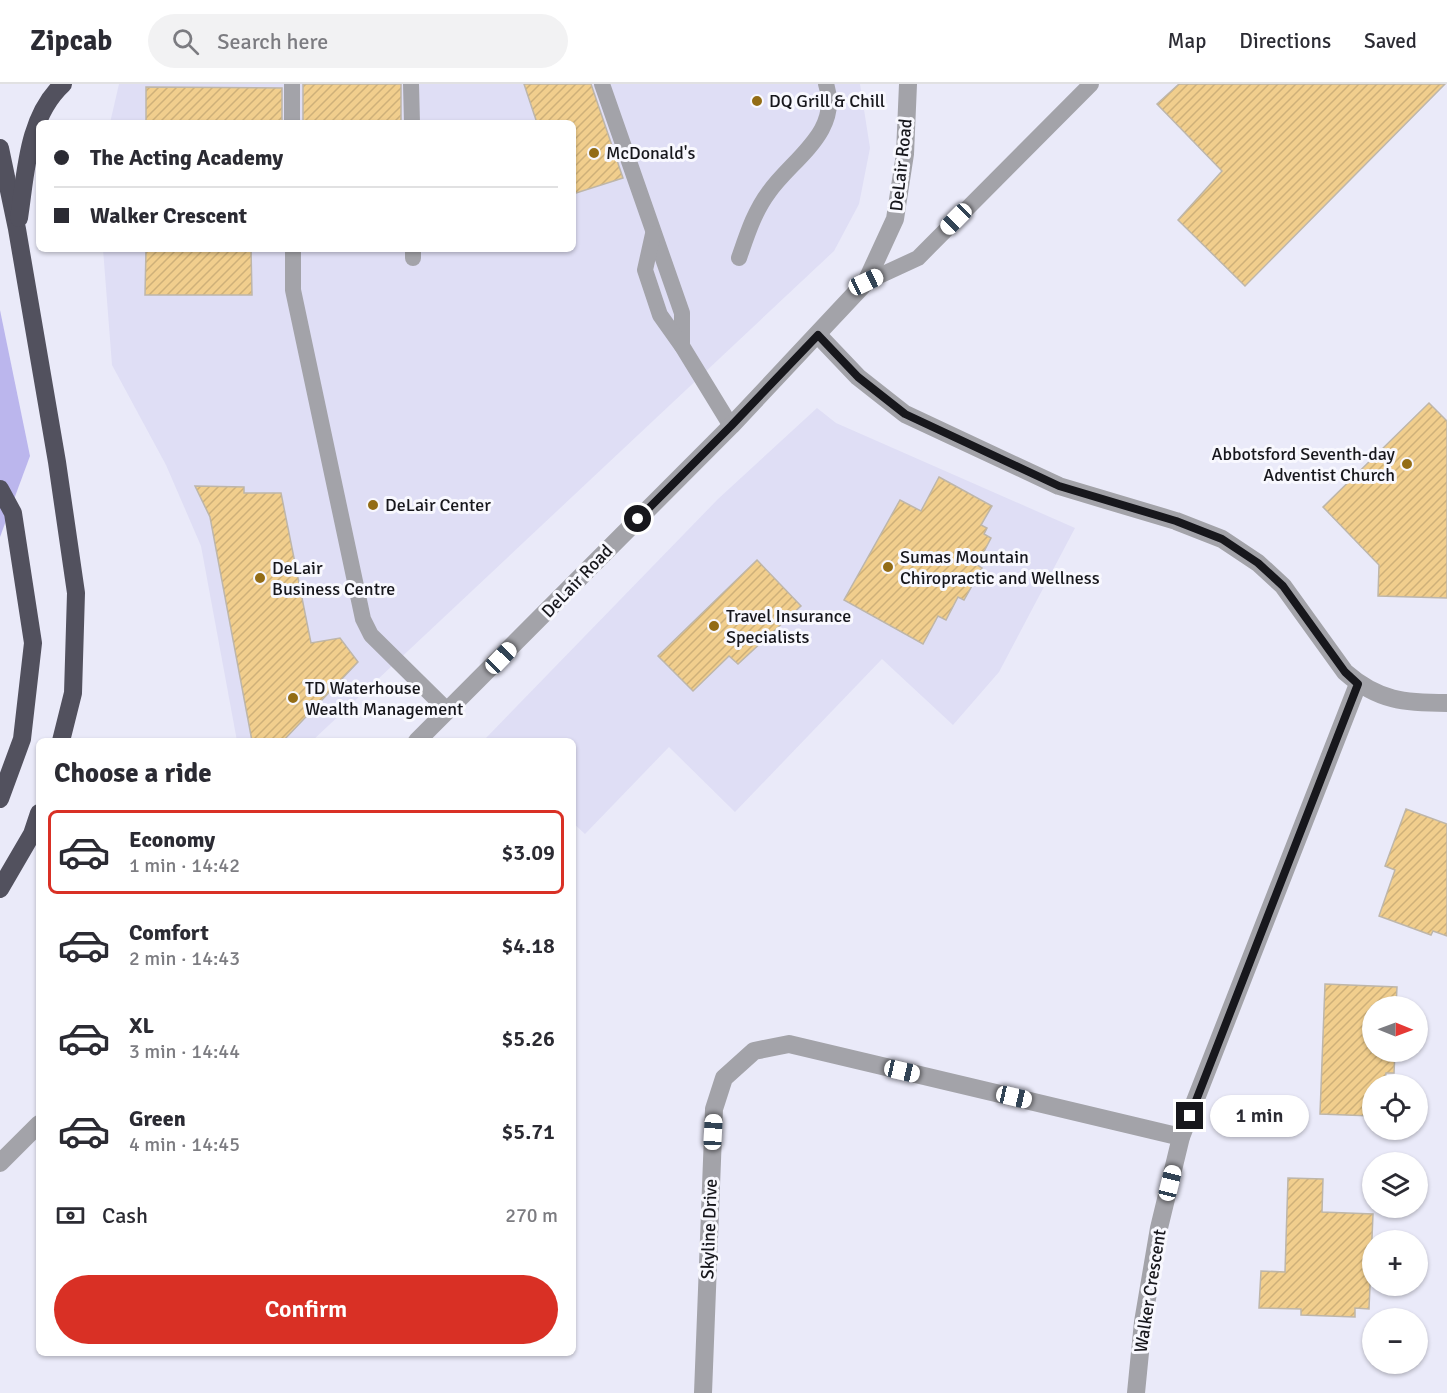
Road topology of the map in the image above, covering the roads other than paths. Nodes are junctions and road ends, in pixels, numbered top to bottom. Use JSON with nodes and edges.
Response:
{"nodes":[{"id":1,"x":63,"y":84,"type":"edge"},
{"id":2,"x":292,"y":84,"type":"edge"},
{"id":3,"x":411,"y":84,"type":"edge"},
{"id":4,"x":602,"y":84,"type":"edge"},
{"id":5,"x":826,"y":84,"type":"edge"},
{"id":6,"x":908,"y":84,"type":"edge"},
{"id":7,"x":1091,"y":84,"type":"edge"},
{"id":8,"x":40,"y":120,"type":"edge"},
{"id":9,"x":292,"y":120,"type":"edge"},
{"id":10,"x":412,"y":120,"type":"edge"},
{"id":11,"x":36,"y":128,"type":"edge"},
{"id":12,"x":0,"y":148,"type":"edge"},
{"id":13,"x":17,"y":229,"type":"junction"},
{"id":14,"x":293,"y":254,"type":"edge"},
{"id":15,"x":739,"y":258,"type":"dead end"},
{"id":16,"x":866,"y":282,"type":"junction"},
{"id":17,"x":818,"y":335,"type":"junction"},
{"id":18,"x":731,"y":426,"type":"junction"},
{"id":19,"x":0,"y":489,"type":"edge"},
{"id":20,"x":1358,"y":684,"type":"junction"},
{"id":21,"x":1447,"y":704,"type":"edge"},
{"id":22,"x":447,"y":710,"type":"junction"},
{"id":23,"x":62,"y":738,"type":"edge"},
{"id":24,"x":420,"y":738,"type":"edge"},
{"id":25,"x":0,"y":799,"type":"edge"},
{"id":26,"x":36,"y":822,"type":"edge"},
{"id":27,"x":0,"y":889,"type":"edge"},
{"id":28,"x":36,"y":1127,"type":"edge"},
{"id":29,"x":1181,"y":1137,"type":"junction"},
{"id":30,"x":0,"y":1163,"type":"edge"},
{"id":31,"x":703,"y":1393,"type":"edge"},
{"id":32,"x":1136,"y":1393,"type":"edge"}],
"edges":[{"from":1,"to":8,"type":"highway"},
{"from":2,"to":9,"type":"lane"},
{"from":3,"to":10,"type":"lane"},
{"from":4,"to":18,"type":"lane"},
{"from":5,"to":15,"type":"lane"},
{"from":6,"to":16,"type":"street","name":"DeLair Road"},
{"from":7,"to":16,"type":"lane"},
{"from":11,"to":13,"type":"highway"},
{"from":12,"to":13,"type":"highway"},
{"from":13,"to":23,"type":"highway"},
{"from":14,"to":22,"type":"lane"},
{"from":16,"to":17,"type":"street","name":"DeLair Road"},
{"from":17,"to":18,"type":"street","name":"DeLair Road"},
{"from":17,"to":20,"type":"street"},
{"from":18,"to":22,"type":"street","name":"DeLair Road"},
{"from":19,"to":25,"type":"highway"},
{"from":20,"to":21,"type":"street"},
{"from":20,"to":29,"type":"street","name":"Walker Crescent"},
{"from":22,"to":24,"type":"street","name":"DeLair Road"},
{"from":26,"to":27,"type":"highway"},
{"from":28,"to":30,"type":"street"},
{"from":29,"to":31,"type":"street","name":"Skyline Drive"},
{"from":29,"to":32,"type":"street","name":"Walker Crescent"}]}
